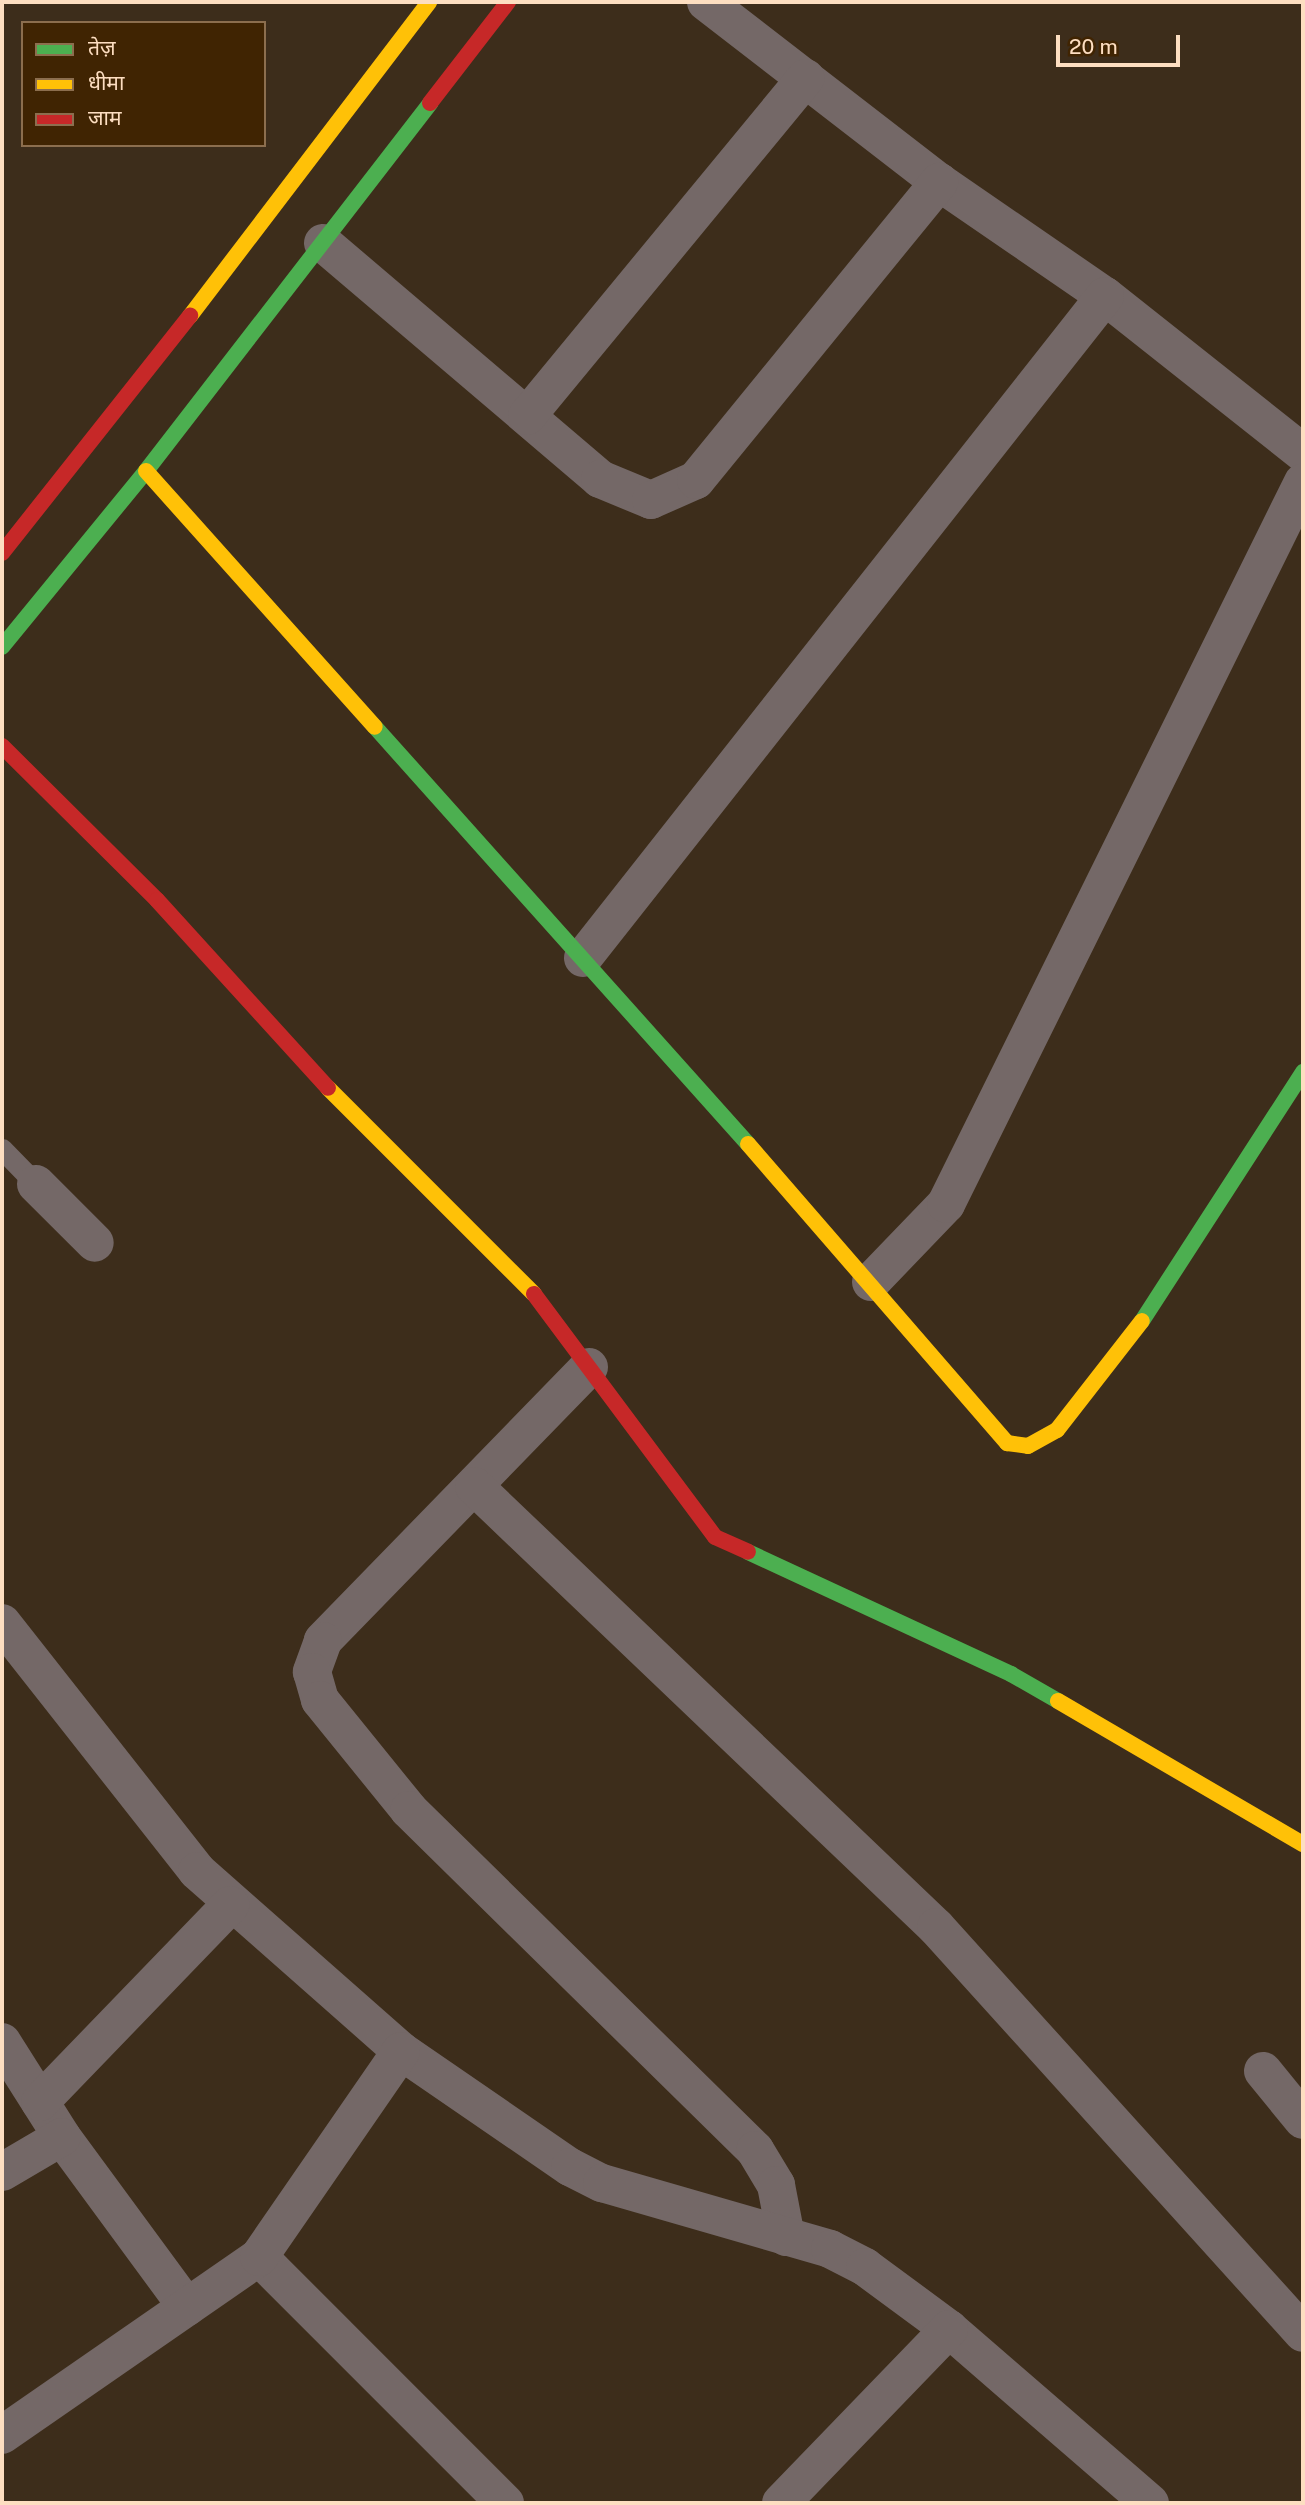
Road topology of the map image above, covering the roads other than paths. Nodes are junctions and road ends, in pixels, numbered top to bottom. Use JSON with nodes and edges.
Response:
{"nodes":[{"id":1,"x":429,"y":2,"type":"edge"},
{"id":2,"x":508,"y":2,"type":"edge"},
{"id":3,"x":706,"y":2,"type":"edge"},
{"id":4,"x":806,"y":78,"type":"junction"},
{"id":5,"x":939,"y":182,"type":"junction"},
{"id":6,"x":323,"y":243,"type":"junction"},
{"id":7,"x":1105,"y":296,"type":"junction"},
{"id":8,"x":527,"y":416,"type":"junction"},
{"id":9,"x":1303,"y":453,"type":"edge"},
{"id":10,"x":146,"y":471,"type":"junction"},
{"id":11,"x":1303,"y":482,"type":"edge"},
{"id":12,"x":2,"y":553,"type":"edge"},
{"id":13,"x":2,"y":646,"type":"edge"},
{"id":14,"x":2,"y":746,"type":"edge"},
{"id":15,"x":583,"y":958,"type":"junction"},
{"id":16,"x":1303,"y":1072,"type":"edge"},
{"id":17,"x":2,"y":1149,"type":"edge"},
{"id":18,"x":36,"y":1184,"type":"joint"},
{"id":19,"x":95,"y":1243,"type":"dead end"},
{"id":20,"x":871,"y":1282,"type":"junction"},
{"id":21,"x":589,"y":1367,"type":"junction"},
{"id":22,"x":474,"y":1486,"type":"junction"},
{"id":23,"x":2,"y":1623,"type":"edge"},
{"id":24,"x":1303,"y":1844,"type":"edge"},
{"id":25,"x":230,"y":1905,"type":"junction"},
{"id":26,"x":2,"y":2042,"type":"edge"},
{"id":27,"x":401,"y":2051,"type":"junction"},
{"id":28,"x":1264,"y":2071,"type":"dead end"},
{"id":29,"x":40,"y":2102,"type":"junction"},
{"id":30,"x":1303,"y":2120,"type":"edge"},
{"id":31,"x":62,"y":2137,"type":"junction"},
{"id":32,"x":2,"y":2172,"type":"edge"},
{"id":33,"x":786,"y":2236,"type":"junction"},
{"id":34,"x":259,"y":2257,"type":"junction"},
{"id":35,"x":187,"y":2306,"type":"junction"},
{"id":36,"x":949,"y":2329,"type":"junction"},
{"id":37,"x":1303,"y":2333,"type":"edge"},
{"id":38,"x":2,"y":2435,"type":"edge"},
{"id":39,"x":492,"y":2499,"type":"edge"},
{"id":40,"x":780,"y":2503,"type":"edge"},
{"id":41,"x":1150,"y":2503,"type":"edge"}],
"edges":[{"from":1,"to":12,"type":"street"},
{"from":2,"to":6,"type":"street"},
{"from":3,"to":4,"type":"street"},
{"from":4,"to":5,"type":"street"},
{"from":4,"to":8,"type":"street"},
{"from":5,"to":7,"type":"street"},
{"from":5,"to":8,"type":"street"},
{"from":6,"to":8,"type":"street"},
{"from":6,"to":10,"type":"street"},
{"from":7,"to":9,"type":"street"},
{"from":7,"to":15,"type":"street"},
{"from":10,"to":13,"type":"street"},
{"from":10,"to":15,"type":"street"},
{"from":11,"to":20,"type":"street"},
{"from":14,"to":21,"type":"street"},
{"from":15,"to":20,"type":"street"},
{"from":16,"to":20,"type":"street"},
{"from":17,"to":18,"type":"lane"},
{"from":18,"to":19,"type":"street"},
{"from":21,"to":22,"type":"street"},
{"from":21,"to":24,"type":"street"},
{"from":22,"to":33,"type":"street"},
{"from":22,"to":37,"type":"street"},
{"from":23,"to":25,"type":"street"},
{"from":25,"to":27,"type":"street"},
{"from":25,"to":29,"type":"street"},
{"from":26,"to":29,"type":"street"},
{"from":27,"to":33,"type":"street"},
{"from":27,"to":34,"type":"street"},
{"from":28,"to":30,"type":"street"},
{"from":29,"to":31,"type":"street"},
{"from":31,"to":32,"type":"street"},
{"from":31,"to":35,"type":"street"},
{"from":33,"to":36,"type":"street"},
{"from":34,"to":35,"type":"street"},
{"from":34,"to":39,"type":"street"},
{"from":35,"to":38,"type":"street"},
{"from":36,"to":40,"type":"street"},
{"from":36,"to":41,"type":"street"}]}
